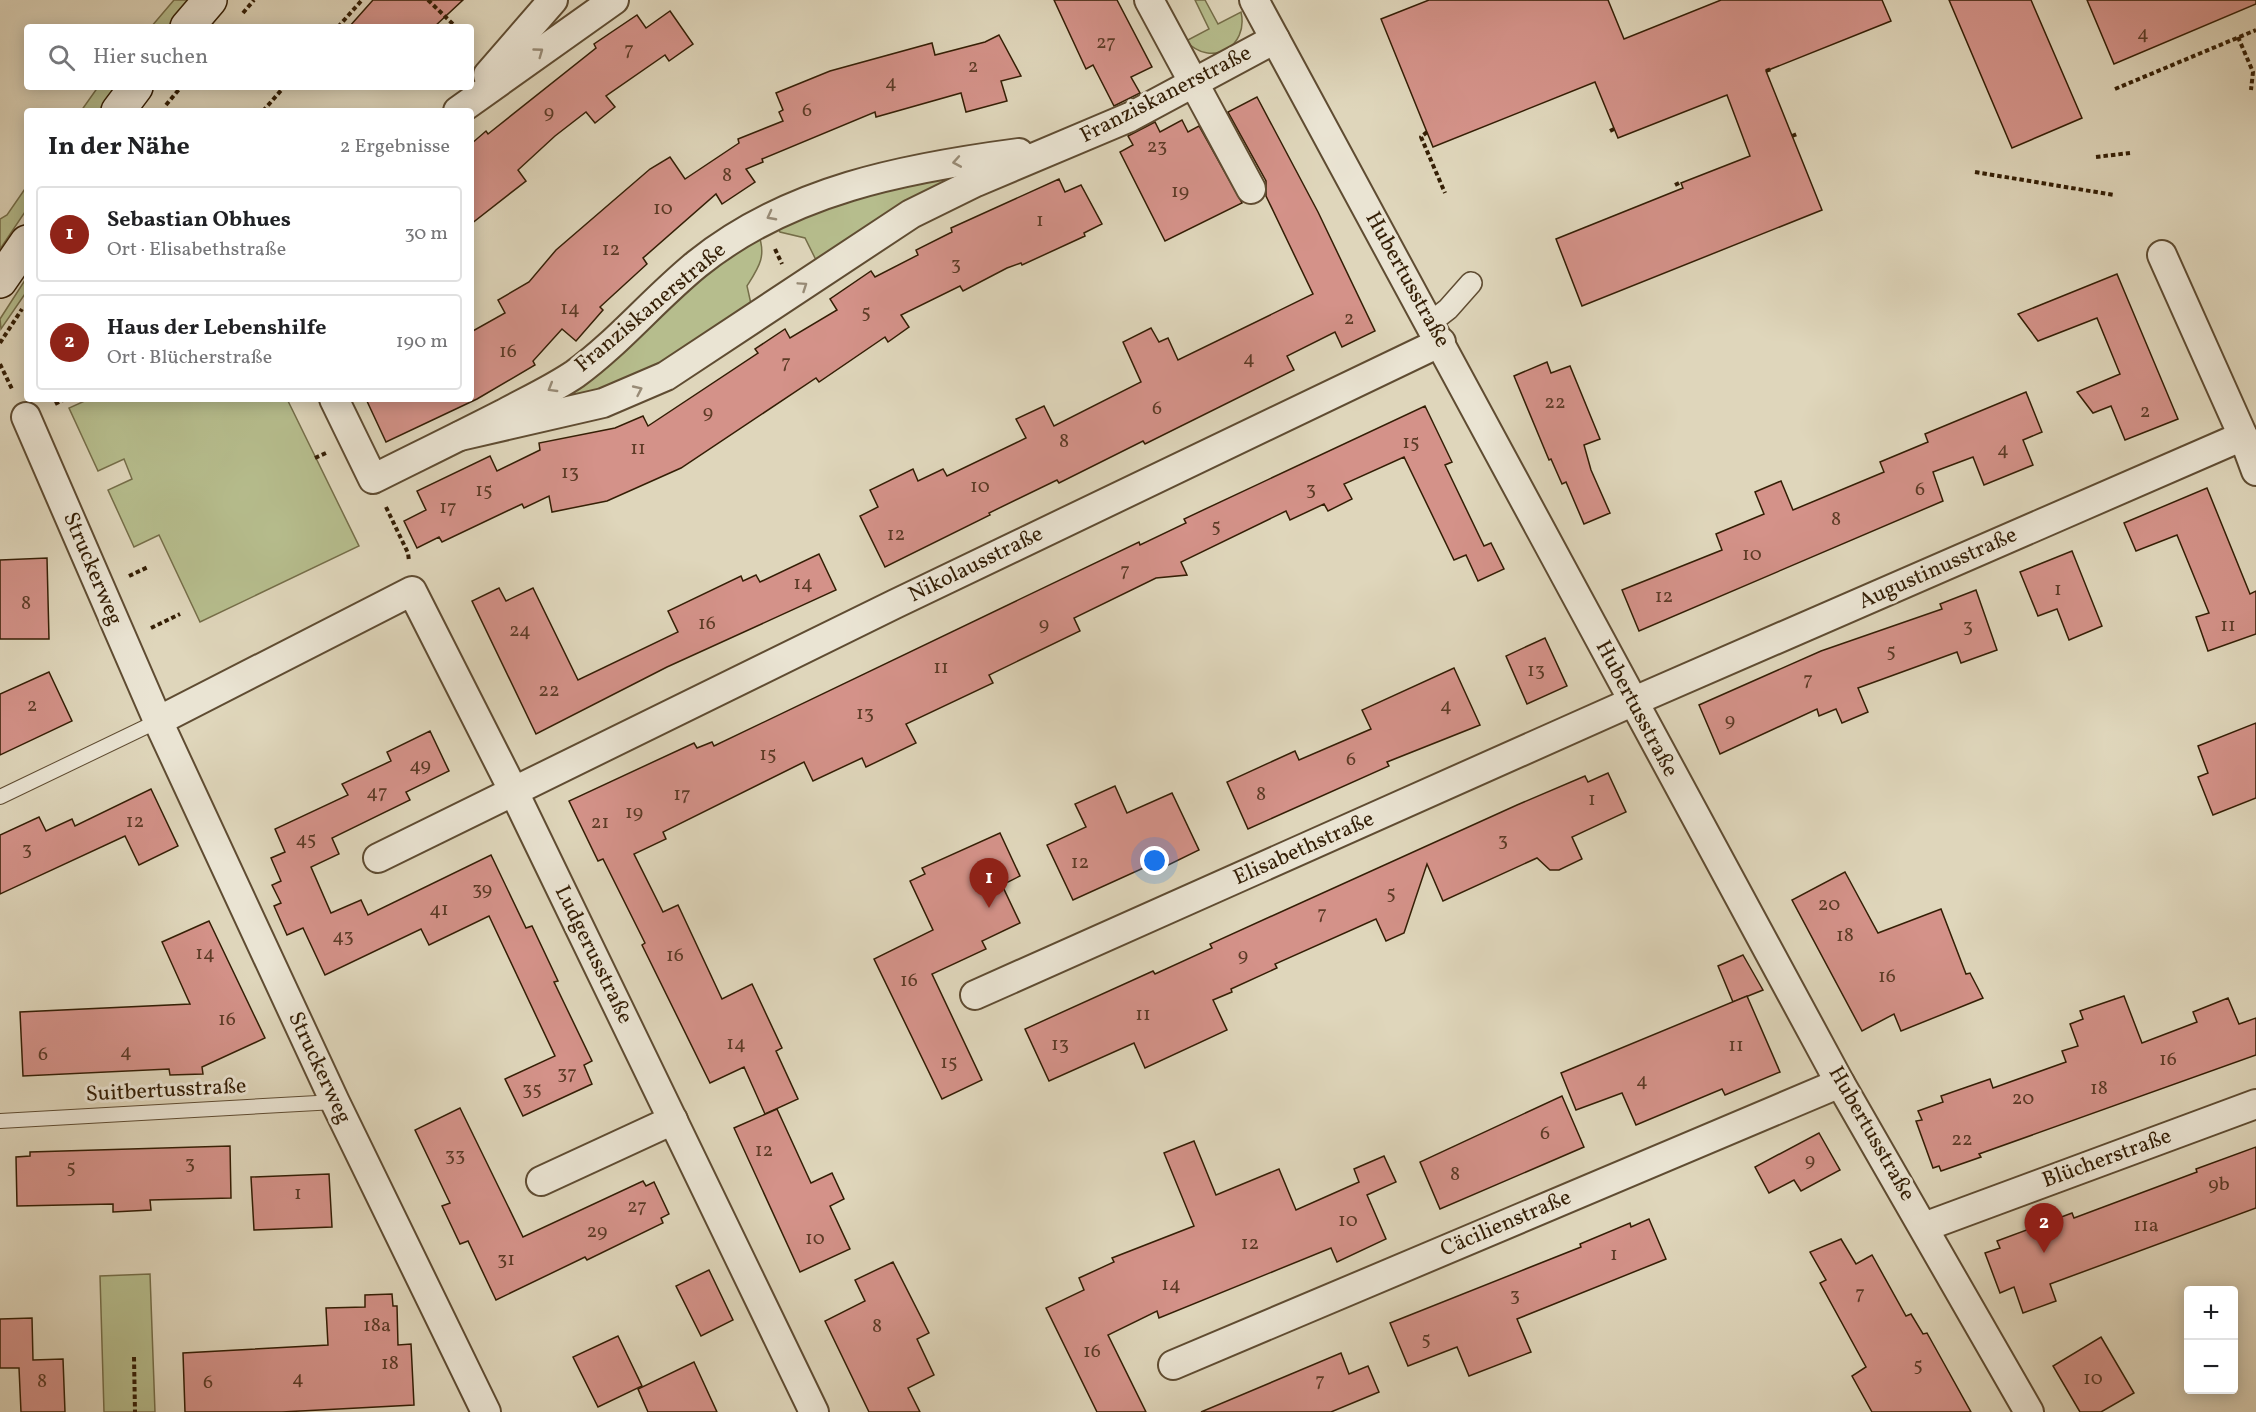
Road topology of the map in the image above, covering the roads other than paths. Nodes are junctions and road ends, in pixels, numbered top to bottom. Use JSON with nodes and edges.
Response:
{"nodes":[{"id":1,"x":210,"y":0,"type":"edge"},
{"id":2,"x":553,"y":0,"type":"edge"},
{"id":3,"x":614,"y":0,"type":"edge"},
{"id":4,"x":1149,"y":0,"type":"edge"},
{"id":5,"x":1254,"y":0,"type":"edge"},
{"id":6,"x":190,"y":24,"type":"edge"},
{"id":7,"x":1275,"y":39,"type":"junction"},
{"id":8,"x":1194,"y":83,"type":"junction"},
{"id":9,"x":134,"y":90,"type":"edge"},
{"id":10,"x":120,"y":108,"type":"edge"},
{"id":11,"x":460,"y":108,"type":"edge"},
{"id":12,"x":461,"y":108,"type":"edge"},
{"id":13,"x":1057,"y":149,"type":"junction"},
{"id":14,"x":1251,"y":189,"type":"dead end"},
{"id":15,"x":24,"y":246,"type":"edge"},
{"id":16,"x":2162,"y":255,"type":"dead end"},
{"id":17,"x":0,"y":281,"type":"edge"},
{"id":18,"x":1471,"y":283,"type":"dead end"},
{"id":19,"x":1436,"y":333,"type":"junction"},
{"id":20,"x":335,"y":402,"type":"edge"},
{"id":21,"x":26,"y":417,"type":"dead end"},
{"id":22,"x":460,"y":436,"type":"junction"},
{"id":23,"x":2243,"y":436,"type":"junction"},
{"id":24,"x":2256,"y":471,"type":"edge"},
{"id":25,"x":1632,"y":702,"type":"junction"},
{"id":26,"x":158,"y":721,"type":"junction"},
{"id":27,"x":513,"y":790,"type":"junction"},
{"id":28,"x":0,"y":797,"type":"edge"},
{"id":29,"x":378,"y":858,"type":"dead end"},
{"id":30,"x":975,"y":995,"type":"dead end"},
{"id":31,"x":1840,"y":1083,"type":"junction"},
{"id":32,"x":335,"y":1102,"type":"junction"},
{"id":33,"x":2256,"y":1104,"type":"edge"},
{"id":34,"x":673,"y":1120,"type":"junction"},
{"id":35,"x":0,"y":1121,"type":"edge"},
{"id":36,"x":541,"y":1181,"type":"dead end"},
{"id":37,"x":1924,"y":1227,"type":"junction"},
{"id":38,"x":1173,"y":1365,"type":"dead end"},
{"id":39,"x":486,"y":1412,"type":"edge"},
{"id":40,"x":814,"y":1412,"type":"edge"},
{"id":41,"x":2029,"y":1412,"type":"edge"}],
"edges":[{"from":1,"to":6,"type":"main road"},
{"from":2,"to":11,"type":"street"},
{"from":12,"to":3,"type":"street","one_way":true},
{"from":4,"to":8,"type":"street"},
{"from":5,"to":7,"type":"street","name":"Hubertusstraße"},
{"from":7,"to":8,"type":"street","name":"Franziskanerstraße"},
{"from":7,"to":19,"type":"street","name":"Hubertusstraße"},
{"from":8,"to":13,"type":"street","name":"Franziskanerstraße"},
{"from":8,"to":14,"type":"street"},
{"from":9,"to":10,"type":"main road"},
{"from":22,"to":13,"type":"street","name":"Franziskanerstraße","one_way":true},
{"from":13,"to":22,"type":"street","name":"Franziskanerstraße","one_way":true},
{"from":15,"to":17,"type":"main road"},
{"from":16,"to":23,"type":"street"},
{"from":18,"to":19,"type":"street"},
{"from":19,"to":25,"type":"street","name":"Hubertusstraße"},
{"from":19,"to":27,"type":"street","name":"Nikolausstraße"},
{"from":20,"to":22,"type":"street","name":"Franziskanerstraße"},
{"from":21,"to":26,"type":"street","name":"Struckerweg"},
{"from":23,"to":24,"type":"street"},
{"from":23,"to":25,"type":"street","name":"Augustinusstraße"},
{"from":25,"to":30,"type":"street","name":"Elisabethstraße"},
{"from":25,"to":31,"type":"street","name":"Hubertusstraße"},
{"from":26,"to":27,"type":"street","name":"Ludgerusstraße"},
{"from":26,"to":28,"type":"lane"},
{"from":26,"to":32,"type":"street","name":"Struckerweg"},
{"from":27,"to":29,"type":"street"},
{"from":27,"to":34,"type":"street","name":"Ludgerusstraße"},
{"from":31,"to":37,"type":"street","name":"Hubertusstraße"},
{"from":31,"to":38,"type":"street","name":"Cäcilienstraße"},
{"from":32,"to":35,"type":"lane","name":"Suitbertusstraße"},
{"from":32,"to":39,"type":"street","name":"Struckerweg"},
{"from":33,"to":37,"type":"street","name":"Blücherstraße"},
{"from":34,"to":36,"type":"street"},
{"from":34,"to":40,"type":"street","name":"Ludgerusstraße"},
{"from":37,"to":41,"type":"street","name":"Hubertusstraße"}]}
